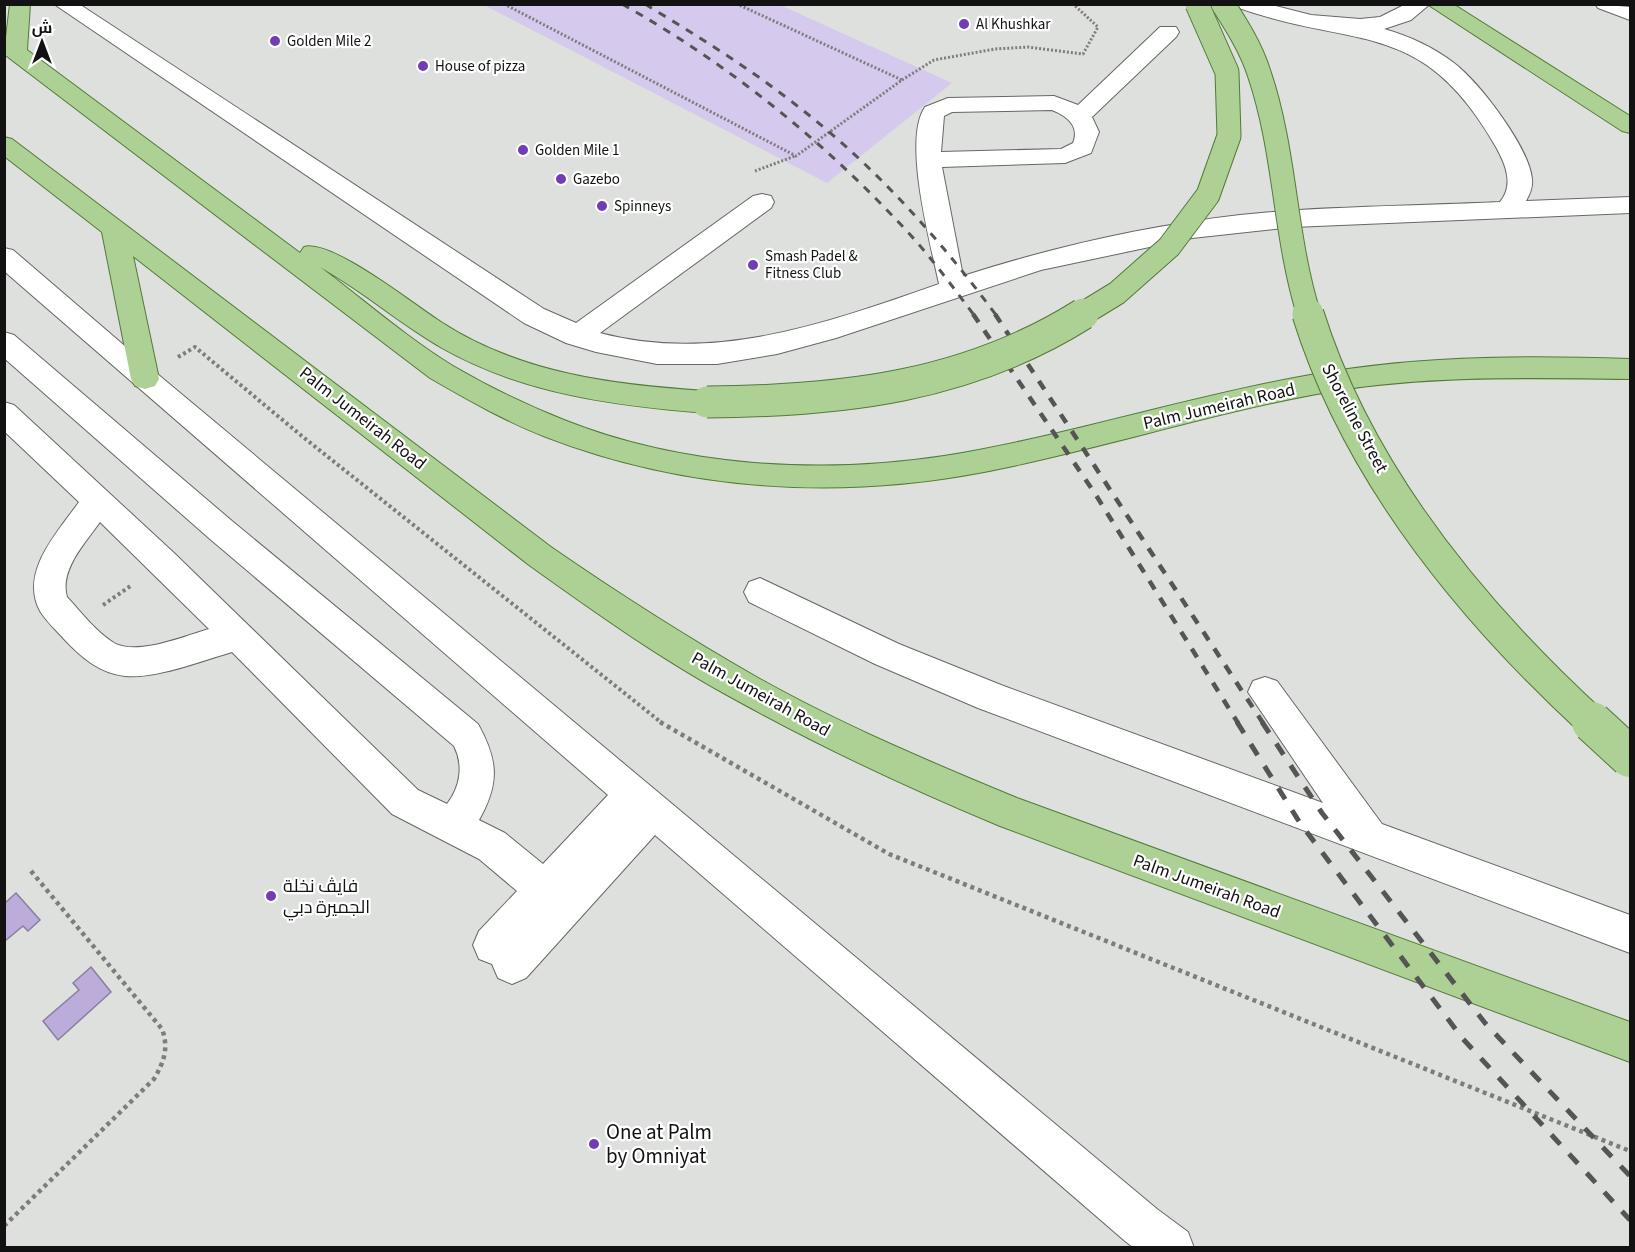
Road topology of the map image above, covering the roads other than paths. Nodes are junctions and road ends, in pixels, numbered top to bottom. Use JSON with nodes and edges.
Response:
{"nodes":[{"id":1,"x":20,"y":4,"type":"edge"},
{"id":2,"x":64,"y":4,"type":"edge"},
{"id":3,"x":1197,"y":4,"type":"edge"},
{"id":4,"x":1223,"y":4,"type":"edge"},
{"id":5,"x":1246,"y":4,"type":"edge"},
{"id":6,"x":1420,"y":4,"type":"edge"},
{"id":7,"x":1437,"y":4,"type":"edge"},
{"id":8,"x":1605,"y":4,"type":"edge"},
{"id":9,"x":1630,"y":14,"type":"edge"},
{"id":10,"x":1330,"y":24,"type":"junction"},
{"id":11,"x":1168,"y":32,"type":"dead end"},
{"id":12,"x":10,"y":47,"type":"edge"},
{"id":13,"x":1080,"y":116,"type":"junction"},
{"id":14,"x":1630,"y":126,"type":"edge"},
{"id":15,"x":4,"y":144,"type":"edge"},
{"id":16,"x":929,"y":160,"type":"junction"},
{"id":17,"x":762,"y":202,"type":"dead end"},
{"id":18,"x":1630,"y":205,"type":"edge"},
{"id":19,"x":1508,"y":210,"type":"junction"},
{"id":20,"x":114,"y":227,"type":"junction"},
{"id":21,"x":266,"y":237,"type":"junction"},
{"id":22,"x":4,"y":256,"type":"edge"},
{"id":23,"x":953,"y":290,"type":"junction"},
{"id":24,"x":576,"y":336,"type":"junction"},
{"id":25,"x":4,"y":342,"type":"edge"},
{"id":26,"x":1630,"y":369,"type":"edge"},
{"id":27,"x":145,"y":379,"type":"junction"},
{"id":28,"x":4,"y":413,"type":"edge"},
{"id":29,"x":97,"y":501,"type":"junction"},
{"id":30,"x":760,"y":592,"type":"dead end"},
{"id":31,"x":238,"y":636,"type":"junction"},
{"id":32,"x":1266,"y":692,"type":"dead end"},
{"id":33,"x":1630,"y":757,"type":"edge"},
{"id":34,"x":644,"y":801,"type":"junction"},
{"id":35,"x":453,"y":826,"type":"junction"},
{"id":36,"x":1369,"y":837,"type":"junction"},
{"id":37,"x":555,"y":897,"type":"junction"},
{"id":38,"x":1630,"y":934,"type":"edge"},
{"id":39,"x":502,"y":954,"type":"dead end"},
{"id":40,"x":1630,"y":1042,"type":"edge"},
{"id":41,"x":1154,"y":1240,"type":"edge"}],
"edges":[{"from":1,"to":12,"type":"main road"},
{"from":2,"to":24,"type":"street"},
{"from":3,"to":21,"type":"main road","bridge":true},
{"from":4,"to":33,"type":"main road","name":"Shoreline Street","bridge":true},
{"from":5,"to":10,"type":"street"},
{"from":6,"to":10,"type":"street"},
{"from":7,"to":14,"type":"main road"},
{"from":8,"to":9,"type":"street"},
{"from":10,"to":19,"type":"street"},
{"from":11,"to":13,"type":"street"},
{"from":12,"to":21,"type":"main road","name":"Palm Jumeirah Road"},
{"from":13,"to":16,"type":"street"},
{"from":13,"to":16,"type":"street"},
{"from":15,"to":20,"type":"main road","name":"Palm Jumeirah Road"},
{"from":16,"to":23,"type":"street"},
{"from":17,"to":24,"type":"street"},
{"from":18,"to":19,"type":"street"},
{"from":19,"to":23,"type":"street"},
{"from":20,"to":27,"type":"main road"},
{"from":20,"to":40,"type":"main road","name":"Palm Jumeirah Road"},
{"from":21,"to":26,"type":"main road","name":"Palm Jumeirah Road"},
{"from":22,"to":27,"type":"street"},
{"from":23,"to":24,"type":"street"},
{"from":25,"to":35,"type":"street"},
{"from":27,"to":34,"type":"street"},
{"from":28,"to":29,"type":"street"},
{"from":29,"to":31,"type":"street"},
{"from":29,"to":31,"type":"street"},
{"from":30,"to":36,"type":"street"},
{"from":31,"to":35,"type":"street"},
{"from":32,"to":36,"type":"street"},
{"from":34,"to":37,"type":"street"},
{"from":34,"to":41,"type":"street"},
{"from":35,"to":37,"type":"street"},
{"from":36,"to":38,"type":"street"},
{"from":37,"to":39,"type":"street"}]}
